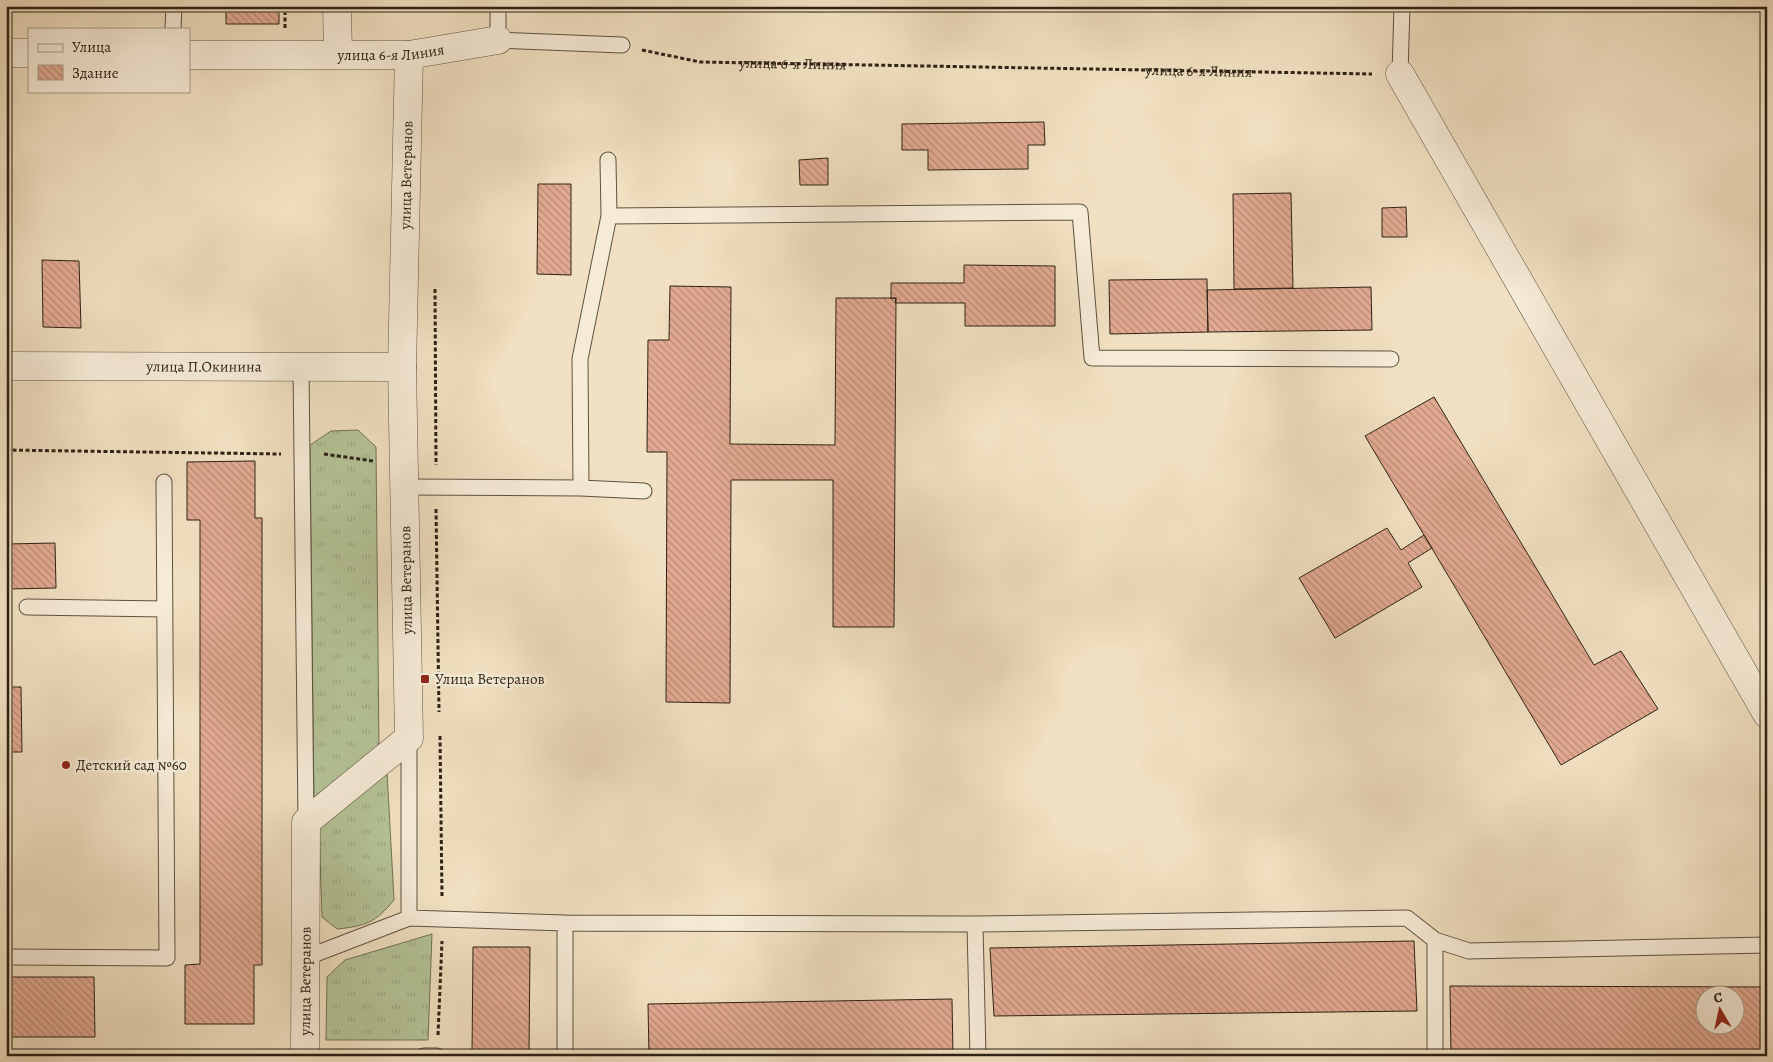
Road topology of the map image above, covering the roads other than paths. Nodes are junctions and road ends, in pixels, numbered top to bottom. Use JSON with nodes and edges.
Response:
{"nodes":[{"id":1,"x":174,"y":6,"type":"edge"},
{"id":2,"x":338,"y":6,"type":"edge"},
{"id":3,"x":498,"y":6,"type":"edge"},
{"id":4,"x":1402,"y":6,"type":"edge"},
{"id":5,"x":174,"y":28,"type":"edge"},
{"id":6,"x":498,"y":40,"type":"junction"},
{"id":7,"x":622,"y":45,"type":"road end"},
{"id":8,"x":6,"y":53,"type":"edge"},
{"id":9,"x":28,"y":54,"type":"edge"},
{"id":10,"x":338,"y":54,"type":"junction"},
{"id":11,"x":190,"y":55,"type":"edge"},
{"id":12,"x":409,"y":55,"type":"junction"},
{"id":13,"x":1400,"y":74,"type":"joint"},
{"id":14,"x":608,"y":160,"type":"dead end"},
{"id":15,"x":609,"y":216,"type":"junction"},
{"id":16,"x":1391,"y":358,"type":"dead end"},
{"id":17,"x":6,"y":366,"type":"edge"},
{"id":18,"x":301,"y":367,"type":"junction"},
{"id":19,"x":402,"y":367,"type":"junction"},
{"id":20,"x":164,"y":482,"type":"dead end"},
{"id":21,"x":404,"y":487,"type":"junction"},
{"id":22,"x":581,"y":488,"type":"junction"},
{"id":23,"x":644,"y":491,"type":"dead end"},
{"id":24,"x":27,"y":607,"type":"dead end"},
{"id":25,"x":165,"y":609,"type":"junction"},
{"id":26,"x":1767,"y":714,"type":"edge"},
{"id":27,"x":409,"y":738,"type":"junction"},
{"id":28,"x":306,"y":822,"type":"junction"},
{"id":29,"x":409,"y":918,"type":"junction"},
{"id":30,"x":565,"y":923,"type":"junction"},
{"id":31,"x":975,"y":924,"type":"junction"},
{"id":32,"x":1435,"y":940,"type":"junction"},
{"id":33,"x":1767,"y":945,"type":"edge"},
{"id":34,"x":6,"y":957,"type":"edge"},
{"id":35,"x":305,"y":958,"type":"junction"},
{"id":36,"x":305,"y":1056,"type":"edge"},
{"id":37,"x":424,"y":1056,"type":"edge"},
{"id":38,"x":437,"y":1056,"type":"edge"},
{"id":39,"x":565,"y":1056,"type":"edge"},
{"id":40,"x":978,"y":1056,"type":"edge"},
{"id":41,"x":1436,"y":1056,"type":"edge"}],
"edges":[{"from":1,"to":5,"type":"lane"},
{"from":2,"to":10,"type":"street"},
{"from":3,"to":6,"type":"lane"},
{"from":4,"to":13,"type":"lane"},
{"from":6,"to":7,"type":"lane","name":"улица 6-я Линия"},
{"from":6,"to":12,"type":"street","name":"улица 6-я Линия"},
{"from":8,"to":9,"type":"street"},
{"from":10,"to":11,"type":"street","name":"улица 6-я Линия"},
{"from":10,"to":12,"type":"street","name":"улица 6-я Линия"},
{"from":12,"to":19,"type":"street","name":"улица Ветеранов"},
{"from":13,"to":26,"type":"street"},
{"from":14,"to":15,"type":"lane"},
{"from":15,"to":16,"type":"lane"},
{"from":15,"to":22,"type":"lane"},
{"from":17,"to":18,"type":"street","name":"улица П.Окинина"},
{"from":18,"to":19,"type":"street","name":"улица П.Окинина"},
{"from":18,"to":28,"type":"lane"},
{"from":19,"to":21,"type":"street","name":"улица Ветеранов"},
{"from":20,"to":25,"type":"lane"},
{"from":21,"to":22,"type":"lane"},
{"from":21,"to":27,"type":"street","name":"улица Ветеранов"},
{"from":22,"to":23,"type":"lane"},
{"from":24,"to":25,"type":"lane"},
{"from":25,"to":34,"type":"lane"},
{"from":27,"to":28,"type":"street"},
{"from":27,"to":29,"type":"lane"},
{"from":28,"to":35,"type":"street","name":"улица Ветеранов"},
{"from":29,"to":30,"type":"lane"},
{"from":29,"to":35,"type":"lane"},
{"from":30,"to":31,"type":"lane"},
{"from":30,"to":39,"type":"lane"},
{"from":31,"to":32,"type":"lane"},
{"from":31,"to":40,"type":"lane"},
{"from":32,"to":33,"type":"lane"},
{"from":32,"to":41,"type":"lane"},
{"from":35,"to":36,"type":"street","name":"улица Ветеранов"},
{"from":37,"to":38,"type":"lane"}]}
